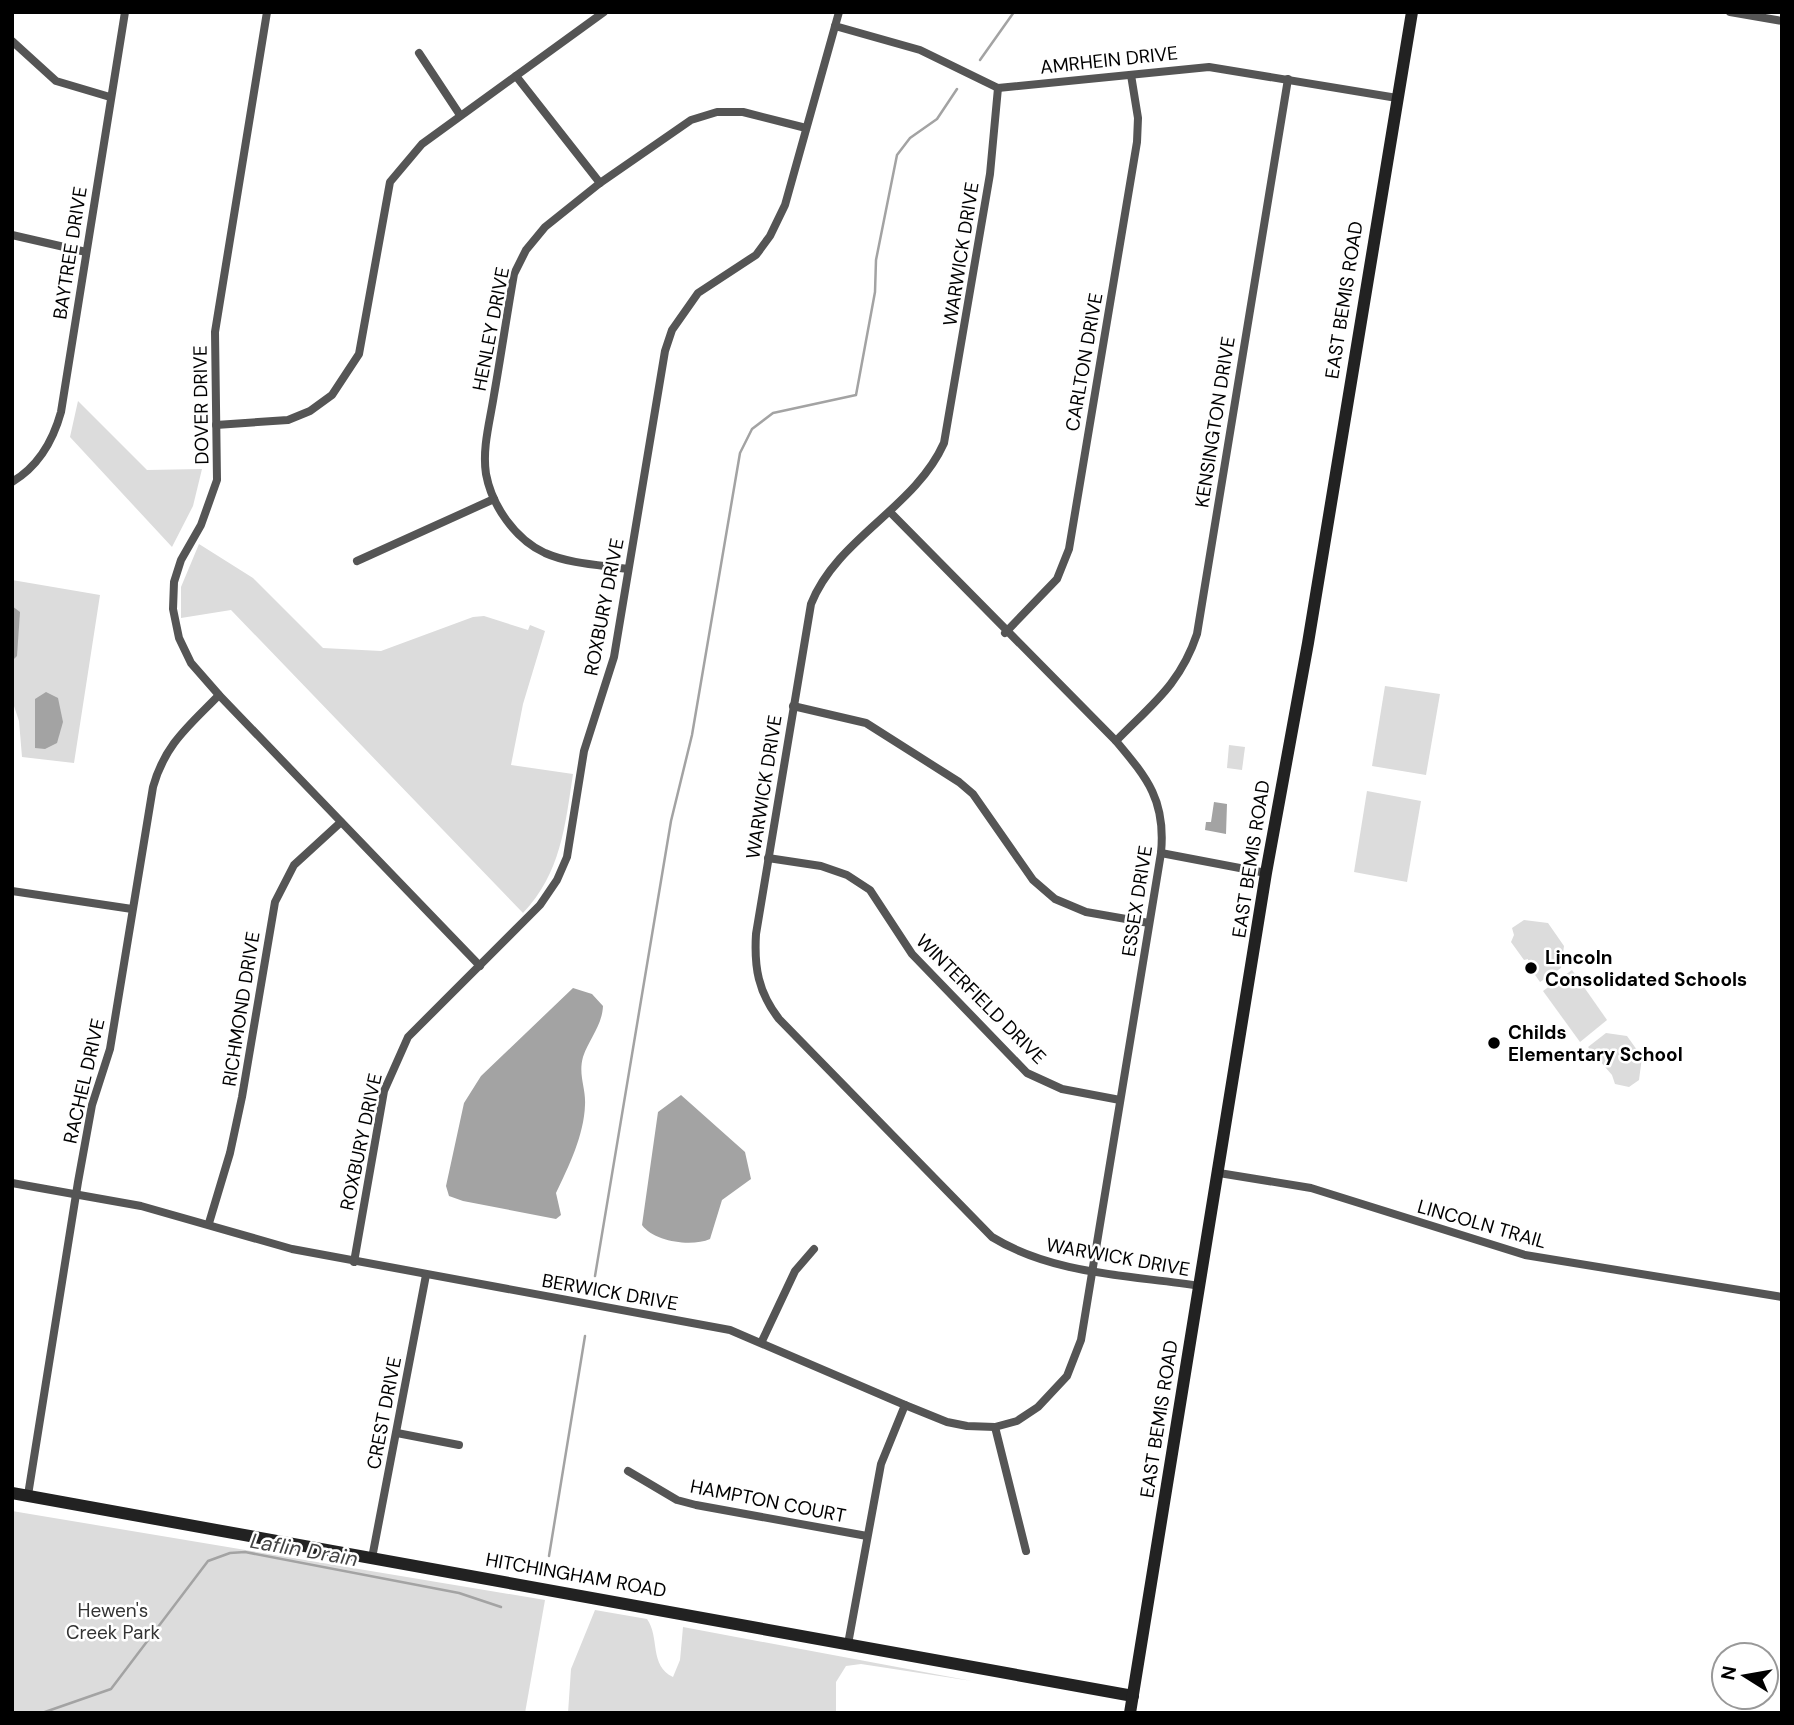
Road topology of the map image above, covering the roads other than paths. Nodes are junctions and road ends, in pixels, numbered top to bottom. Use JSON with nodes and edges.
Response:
{"nodes":[{"id":1,"x":125,"y":12,"type":"edge"},
{"id":2,"x":267,"y":12,"type":"edge"},
{"id":3,"x":604,"y":12,"type":"edge"},
{"id":4,"x":839,"y":12,"type":"edge"},
{"id":5,"x":1412,"y":12,"type":"edge"},
{"id":6,"x":1730,"y":12,"type":"edge"},
{"id":7,"x":1782,"y":21,"type":"edge"},
{"id":8,"x":835,"y":26,"type":"junction"},
{"id":9,"x":12,"y":41,"type":"edge"},
{"id":10,"x":419,"y":53,"type":"dead end"},
{"id":11,"x":1131,"y":75,"type":"junction"},
{"id":12,"x":516,"y":76,"type":"junction"},
{"id":13,"x":1288,"y":79,"type":"junction"},
{"id":14,"x":998,"y":88,"type":"junction"},
{"id":15,"x":110,"y":97,"type":"junction"},
{"id":16,"x":1397,"y":98,"type":"junction"},
{"id":17,"x":460,"y":115,"type":"junction"},
{"id":18,"x":806,"y":128,"type":"junction"},
{"id":19,"x":600,"y":183,"type":"junction"},
{"id":20,"x":12,"y":235,"type":"edge"},
{"id":21,"x":86,"y":252,"type":"junction"},
{"id":22,"x":216,"y":425,"type":"junction"},
{"id":23,"x":12,"y":482,"type":"edge"},
{"id":24,"x":494,"y":499,"type":"junction"},
{"id":25,"x":890,"y":512,"type":"junction"},
{"id":26,"x":357,"y":561,"type":"dead end"},
{"id":27,"x":628,"y":569,"type":"junction"},
{"id":28,"x":1005,"y":633,"type":"junction"},
{"id":29,"x":219,"y":695,"type":"junction"},
{"id":30,"x":793,"y":706,"type":"junction"},
{"id":31,"x":1116,"y":741,"type":"junction"},
{"id":32,"x":341,"y":822,"type":"junction"},
{"id":33,"x":1161,"y":853,"type":"junction"},
{"id":34,"x":768,"y":858,"type":"junction"},
{"id":35,"x":1266,"y":873,"type":"junction"},
{"id":36,"x":12,"y":891,"type":"edge"},
{"id":37,"x":132,"y":909,"type":"junction"},
{"id":38,"x":1149,"y":923,"type":"junction"},
{"id":39,"x":480,"y":966,"type":"junction"},
{"id":40,"x":1120,"y":1100,"type":"junction"},
{"id":41,"x":1219,"y":1173,"type":"junction"},
{"id":42,"x":12,"y":1183,"type":"edge"},
{"id":43,"x":76,"y":1195,"type":"junction"},
{"id":44,"x":209,"y":1223,"type":"junction"},
{"id":45,"x":814,"y":1249,"type":"dead end"},
{"id":46,"x":354,"y":1262,"type":"junction"},
{"id":47,"x":1091,"y":1271,"type":"junction"},
{"id":48,"x":426,"y":1275,"type":"junction"},
{"id":49,"x":1200,"y":1286,"type":"junction"},
{"id":50,"x":1782,"y":1297,"type":"edge"},
{"id":51,"x":762,"y":1341,"type":"junction"},
{"id":52,"x":905,"y":1405,"type":"junction"},
{"id":53,"x":995,"y":1427,"type":"junction"},
{"id":54,"x":397,"y":1433,"type":"junction"},
{"id":55,"x":459,"y":1445,"type":"dead end"},
{"id":56,"x":628,"y":1471,"type":"dead end"},
{"id":57,"x":12,"y":1493,"type":"edge"},
{"id":58,"x":28,"y":1495,"type":"junction"},
{"id":59,"x":867,"y":1536,"type":"junction"},
{"id":60,"x":1026,"y":1551,"type":"dead end"},
{"id":61,"x":372,"y":1558,"type":"junction"},
{"id":62,"x":848,"y":1644,"type":"junction"},
{"id":63,"x":1133,"y":1696,"type":"junction"},
{"id":64,"x":1130,"y":1713,"type":"edge"}],
"edges":[{"from":1,"to":15,"type":"street","name":"BAYTREE DRIVE"},
{"from":2,"to":22,"type":"street","name":"DOVER DRIVE"},
{"from":3,"to":12,"type":"street"},
{"from":4,"to":8,"type":"street","name":"ROXBURY DRIVE"},
{"from":5,"to":16,"type":"street","name":"EAST BEMIS ROAD"},
{"from":6,"to":7,"type":"street"},
{"from":8,"to":14,"type":"street"},
{"from":8,"to":18,"type":"street","name":"ROXBURY DRIVE"},
{"from":9,"to":15,"type":"street"},
{"from":10,"to":17,"type":"street"},
{"from":11,"to":13,"type":"street","name":"AMRHEIN DRIVE"},
{"from":11,"to":14,"type":"street","name":"AMRHEIN DRIVE"},
{"from":11,"to":28,"type":"street","name":"CARLTON DRIVE"},
{"from":12,"to":17,"type":"street"},
{"from":12,"to":19,"type":"street"},
{"from":13,"to":16,"type":"street","name":"AMRHEIN DRIVE"},
{"from":13,"to":31,"type":"street","name":"KENSINGTON DRIVE"},
{"from":14,"to":25,"type":"street","name":"WARWICK DRIVE"},
{"from":15,"to":21,"type":"street","name":"BAYTREE DRIVE"},
{"from":16,"to":35,"type":"street","name":"EAST BEMIS ROAD"},
{"from":17,"to":22,"type":"street"},
{"from":18,"to":19,"type":"street","name":"HENLEY DRIVE"},
{"from":18,"to":27,"type":"street","name":"ROXBURY DRIVE"},
{"from":19,"to":24,"type":"street","name":"HENLEY DRIVE"},
{"from":20,"to":21,"type":"street"},
{"from":21,"to":23,"type":"street","name":"BAYTREE DRIVE"},
{"from":22,"to":29,"type":"street","name":"DOVER DRIVE"},
{"from":24,"to":26,"type":"street"},
{"from":24,"to":27,"type":"street","name":"HENLEY DRIVE"},
{"from":25,"to":28,"type":"street","name":"ESSEX DRIVE"},
{"from":25,"to":30,"type":"street","name":"WARWICK DRIVE"},
{"from":27,"to":39,"type":"street","name":"ROXBURY DRIVE"},
{"from":28,"to":31,"type":"street","name":"ESSEX DRIVE"},
{"from":29,"to":32,"type":"street","name":"DOVER DRIVE"},
{"from":29,"to":37,"type":"street","name":"RACHEL DRIVE"},
{"from":30,"to":34,"type":"street","name":"WARWICK DRIVE"},
{"from":30,"to":38,"type":"street"},
{"from":31,"to":33,"type":"street","name":"ESSEX DRIVE"},
{"from":32,"to":39,"type":"street","name":"DOVER DRIVE"},
{"from":32,"to":44,"type":"street","name":"RICHMOND DRIVE"},
{"from":33,"to":35,"type":"street"},
{"from":33,"to":38,"type":"street","name":"ESSEX DRIVE"},
{"from":34,"to":40,"type":"street","name":"WINTERFIELD DRIVE"},
{"from":34,"to":47,"type":"street","name":"WARWICK DRIVE"},
{"from":35,"to":41,"type":"street","name":"EAST BEMIS ROAD"},
{"from":36,"to":37,"type":"street"},
{"from":37,"to":43,"type":"street","name":"RACHEL DRIVE"},
{"from":38,"to":40,"type":"street","name":"ESSEX DRIVE"},
{"from":39,"to":46,"type":"street","name":"ROXBURY DRIVE"},
{"from":40,"to":47,"type":"street","name":"ESSEX DRIVE"},
{"from":41,"to":49,"type":"street","name":"EAST BEMIS ROAD"},
{"from":41,"to":50,"type":"street","name":"LINCOLN TRAIL"},
{"from":42,"to":43,"type":"street","name":"BERWICK DRIVE"},
{"from":43,"to":44,"type":"street","name":"BERWICK DRIVE"},
{"from":43,"to":58,"type":"street","name":"RACHEL DRIVE"},
{"from":44,"to":46,"type":"street","name":"BERWICK DRIVE"},
{"from":45,"to":51,"type":"street"},
{"from":46,"to":48,"type":"street","name":"BERWICK DRIVE"},
{"from":47,"to":49,"type":"street","name":"WARWICK DRIVE"},
{"from":47,"to":53,"type":"street","name":"BERWICK DRIVE"},
{"from":48,"to":51,"type":"street","name":"BERWICK DRIVE"},
{"from":48,"to":54,"type":"street","name":"CREST DRIVE"},
{"from":49,"to":63,"type":"street","name":"EAST BEMIS ROAD"},
{"from":51,"to":52,"type":"street","name":"BERWICK DRIVE"},
{"from":52,"to":53,"type":"street","name":"BERWICK DRIVE"},
{"from":52,"to":59,"type":"street"},
{"from":53,"to":60,"type":"street"},
{"from":54,"to":55,"type":"street"},
{"from":54,"to":61,"type":"street","name":"CREST DRIVE"},
{"from":56,"to":59,"type":"street","name":"HAMPTON COURT"},
{"from":57,"to":58,"type":"street","name":"HITCHINGHAM ROAD"},
{"from":58,"to":61,"type":"street","name":"HITCHINGHAM ROAD"},
{"from":59,"to":62,"type":"street"},
{"from":61,"to":62,"type":"street","name":"HITCHINGHAM ROAD"},
{"from":62,"to":63,"type":"street","name":"HITCHINGHAM ROAD"},
{"from":63,"to":64,"type":"street","name":"EAST BEMIS ROAD"}]}
